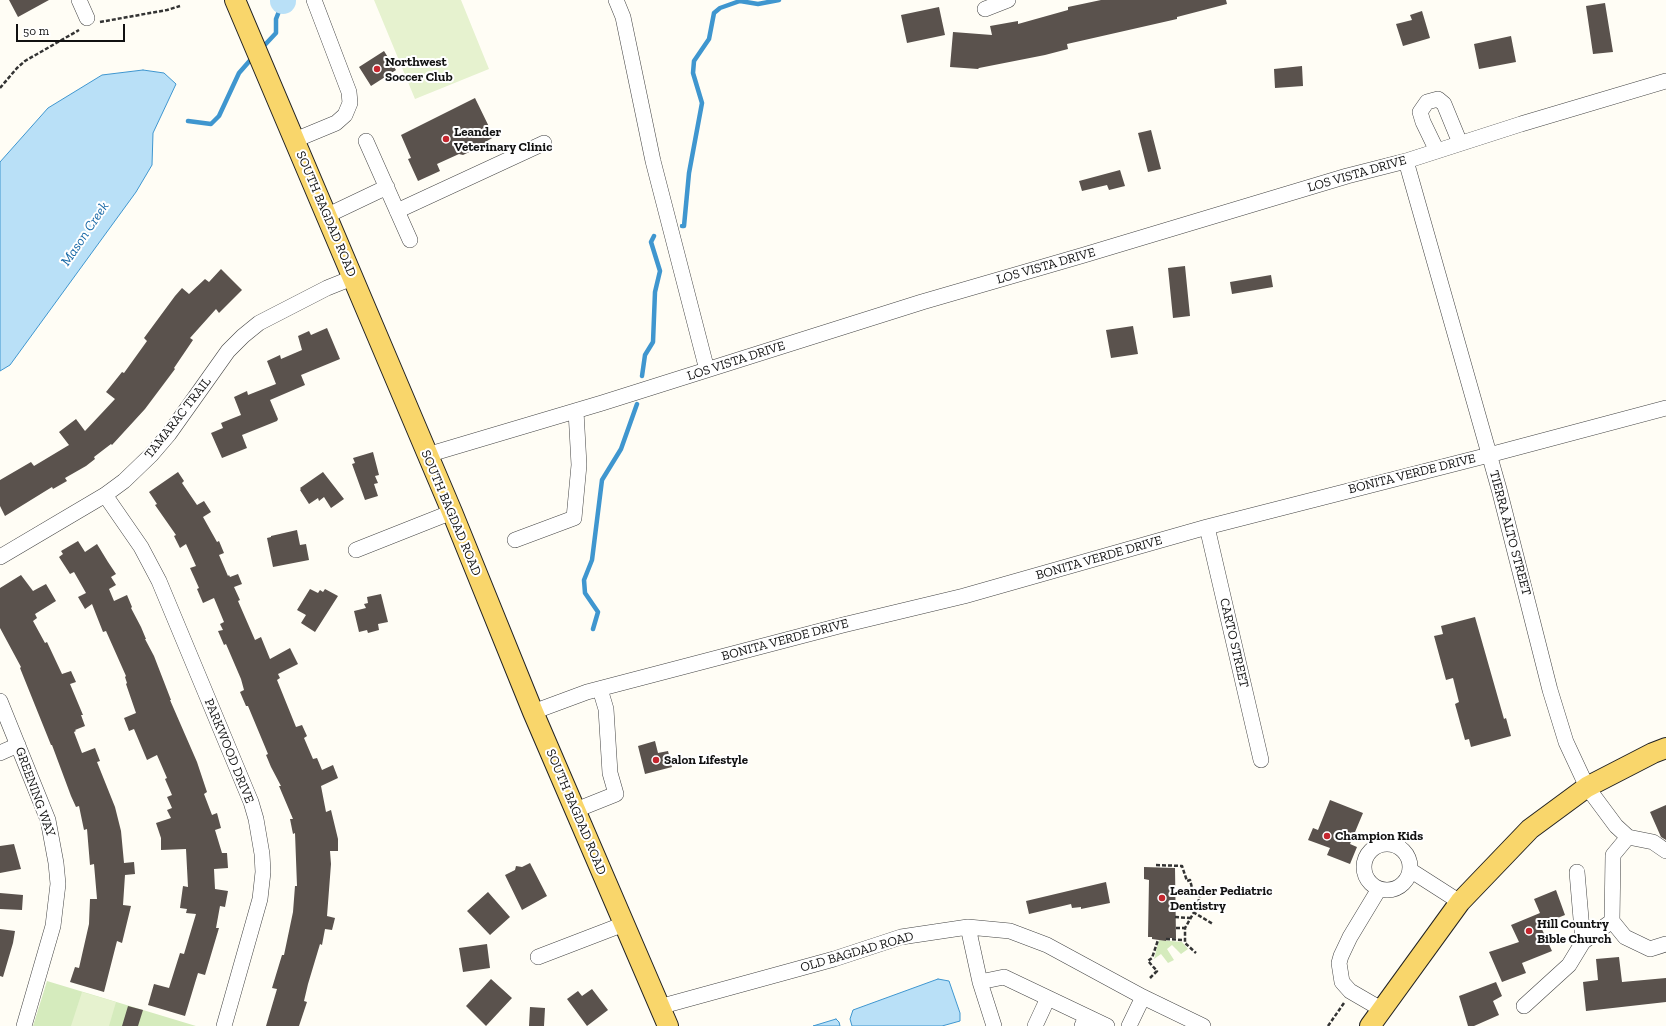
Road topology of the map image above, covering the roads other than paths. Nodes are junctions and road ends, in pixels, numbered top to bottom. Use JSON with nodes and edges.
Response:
{"nodes":[{"id":1,"x":79,"y":0,"type":"edge"},
{"id":2,"x":235,"y":0,"type":"edge"},
{"id":3,"x":314,"y":0,"type":"edge"},
{"id":4,"x":616,"y":0,"type":"edge"},
{"id":5,"x":1008,"y":0,"type":"edge"},
{"id":6,"x":984,"y":9,"type":"dead end"},
{"id":7,"x":88,"y":23,"type":"road end"},
{"id":8,"x":1666,"y":81,"type":"edge"},
{"id":9,"x":295,"y":140,"type":"junction"},
{"id":10,"x":366,"y":141,"type":"dead end"},
{"id":11,"x":544,"y":143,"type":"dead end"},
{"id":12,"x":1460,"y":144,"type":"junction"},
{"id":13,"x":1437,"y":151,"type":"junction"},
{"id":14,"x":1406,"y":161,"type":"junction"},
{"id":15,"x":387,"y":187,"type":"junction"},
{"id":16,"x":398,"y":211,"type":"junction"},
{"id":17,"x":326,"y":216,"type":"junction"},
{"id":18,"x":410,"y":240,"type":"dead end"},
{"id":19,"x":352,"y":278,"type":"junction"},
{"id":20,"x":707,"y":370,"type":"junction"},
{"id":21,"x":1666,"y":408,"type":"edge"},
{"id":22,"x":576,"y":411,"type":"junction"},
{"id":23,"x":427,"y":455,"type":"junction"},
{"id":24,"x":1489,"y":455,"type":"junction"},
{"id":25,"x":105,"y":495,"type":"junction"},
{"id":26,"x":452,"y":512,"type":"junction"},
{"id":27,"x":1206,"y":527,"type":"junction"},
{"id":28,"x":515,"y":540,"type":"dead end"},
{"id":29,"x":356,"y":550,"type":"dead end"},
{"id":30,"x":0,"y":557,"type":"edge"},
{"id":31,"x":600,"y":689,"type":"junction"},
{"id":32,"x":0,"y":701,"type":"edge"},
{"id":33,"x":533,"y":712,"type":"junction"},
{"id":34,"x":18,"y":745,"type":"junction"},
{"id":35,"x":1666,"y":748,"type":"edge"},
{"id":36,"x":0,"y":753,"type":"edge"},
{"id":37,"x":1261,"y":760,"type":"dead end"},
{"id":38,"x":1587,"y":787,"type":"junction"},
{"id":39,"x":576,"y":810,"type":"junction"},
{"id":40,"x":1628,"y":837,"type":"junction"},
{"id":41,"x":1666,"y":851,"type":"edge"},
{"id":42,"x":1410,"y":870,"type":"junction"},
{"id":43,"x":1578,"y":872,"type":"dead end"},
{"id":44,"x":1379,"y":889,"type":"junction"},
{"id":45,"x":1460,"y":902,"type":"junction"},
{"id":46,"x":1612,"y":921,"type":"junction"},
{"id":47,"x":624,"y":924,"type":"junction"},
{"id":48,"x":968,"y":927,"type":"junction"},
{"id":49,"x":1583,"y":942,"type":"junction"},
{"id":50,"x":1666,"y":944,"type":"edge"},
{"id":51,"x":538,"y":957,"type":"dead end"},
{"id":52,"x":980,"y":982,"type":"junction"},
{"id":53,"x":1143,"y":997,"type":"junction"},
{"id":54,"x":1048,"y":998,"type":"junction"},
{"id":55,"x":1524,"y":1006,"type":"dead end"},
{"id":56,"x":659,"y":1007,"type":"junction"},
{"id":57,"x":1381,"y":1009,"type":"junction"},
{"id":58,"x":1084,"y":1021,"type":"edge"},
{"id":59,"x":24,"y":1026,"type":"edge"},
{"id":60,"x":224,"y":1026,"type":"edge"},
{"id":61,"x":668,"y":1026,"type":"edge"},
{"id":62,"x":994,"y":1026,"type":"edge"},
{"id":63,"x":1035,"y":1026,"type":"edge"},
{"id":64,"x":1107,"y":1026,"type":"edge"},
{"id":65,"x":1129,"y":1026,"type":"edge"},
{"id":66,"x":1204,"y":1026,"type":"edge"},
{"id":67,"x":1370,"y":1026,"type":"edge"}],
"edges":[{"from":1,"to":7,"type":"street"},
{"from":2,"to":9,"type":"main road","name":"SOUTH BAGDAD ROAD"},
{"from":3,"to":9,"type":"street"},
{"from":4,"to":20,"type":"street"},
{"from":5,"to":6,"type":"street"},
{"from":8,"to":12,"type":"street","name":"LOS VISTA DRIVE"},
{"from":9,"to":17,"type":"main road","name":"SOUTH BAGDAD ROAD"},
{"from":10,"to":15,"type":"street"},
{"from":11,"to":16,"type":"street"},
{"from":12,"to":13,"type":"street","name":"LOS VISTA DRIVE"},
{"from":12,"to":13,"type":"street"},
{"from":13,"to":14,"type":"street","name":"LOS VISTA DRIVE"},
{"from":14,"to":20,"type":"street","name":"LOS VISTA DRIVE"},
{"from":14,"to":24,"type":"street","name":"TIERRA ALTO STREET"},
{"from":15,"to":16,"type":"street"},
{"from":15,"to":17,"type":"street"},
{"from":16,"to":18,"type":"street"},
{"from":17,"to":19,"type":"main road","name":"SOUTH BAGDAD ROAD"},
{"from":19,"to":23,"type":"main road","name":"SOUTH BAGDAD ROAD"},
{"from":19,"to":25,"type":"street","name":"TAMARAC TRAIL"},
{"from":20,"to":22,"type":"street","name":"LOS VISTA DRIVE"},
{"from":21,"to":24,"type":"street","name":"BONITA VERDE DRIVE"},
{"from":22,"to":23,"type":"street","name":"LOS VISTA DRIVE"},
{"from":22,"to":28,"type":"street"},
{"from":23,"to":26,"type":"main road","name":"SOUTH BAGDAD ROAD"},
{"from":24,"to":27,"type":"street","name":"BONITA VERDE DRIVE"},
{"from":24,"to":38,"type":"street","name":"TIERRA ALTO STREET"},
{"from":25,"to":30,"type":"street","name":"TAMARAC TRAIL"},
{"from":25,"to":60,"type":"street","name":"PARKWOOD DRIVE"},
{"from":26,"to":29,"type":"street"},
{"from":26,"to":33,"type":"main road","name":"SOUTH BAGDAD ROAD"},
{"from":27,"to":31,"type":"street","name":"BONITA VERDE DRIVE"},
{"from":27,"to":37,"type":"street","name":"CARTO STREET"},
{"from":31,"to":33,"type":"street","name":"BONITA VERDE DRIVE"},
{"from":31,"to":39,"type":"street"},
{"from":32,"to":34,"type":"street","name":"GREENING WAY"},
{"from":33,"to":39,"type":"main road","name":"SOUTH BAGDAD ROAD"},
{"from":34,"to":36,"type":"street"},
{"from":34,"to":59,"type":"street","name":"GREENING WAY"},
{"from":35,"to":38,"type":"main road"},
{"from":38,"to":40,"type":"street","name":"TIERRA ALTO STREET"},
{"from":38,"to":45,"type":"main road"},
{"from":39,"to":47,"type":"main road","name":"SOUTH BAGDAD ROAD"},
{"from":40,"to":41,"type":"street"},
{"from":40,"to":46,"type":"street"},
{"from":42,"to":44,"type":"street"},
{"from":42,"to":44,"type":"street"},
{"from":42,"to":45,"type":"street"},
{"from":43,"to":49,"type":"street"},
{"from":44,"to":57,"type":"street"},
{"from":45,"to":57,"type":"main road"},
{"from":46,"to":49,"type":"street"},
{"from":46,"to":50,"type":"street"},
{"from":47,"to":51,"type":"street"},
{"from":47,"to":56,"type":"main road","name":"SOUTH BAGDAD ROAD"},
{"from":48,"to":52,"type":"street"},
{"from":48,"to":53,"type":"street","name":"OLD BAGDAD ROAD"},
{"from":48,"to":56,"type":"street","name":"OLD BAGDAD ROAD"},
{"from":49,"to":55,"type":"street"},
{"from":52,"to":54,"type":"street"},
{"from":52,"to":62,"type":"street"},
{"from":53,"to":65,"type":"street"},
{"from":53,"to":66,"type":"street","name":"OLD BAGDAD ROAD"},
{"from":54,"to":58,"type":"street"},
{"from":54,"to":63,"type":"street"},
{"from":56,"to":61,"type":"main road","name":"SOUTH BAGDAD ROAD"},
{"from":57,"to":67,"type":"main road"},
{"from":58,"to":64,"type":"street"}]}
